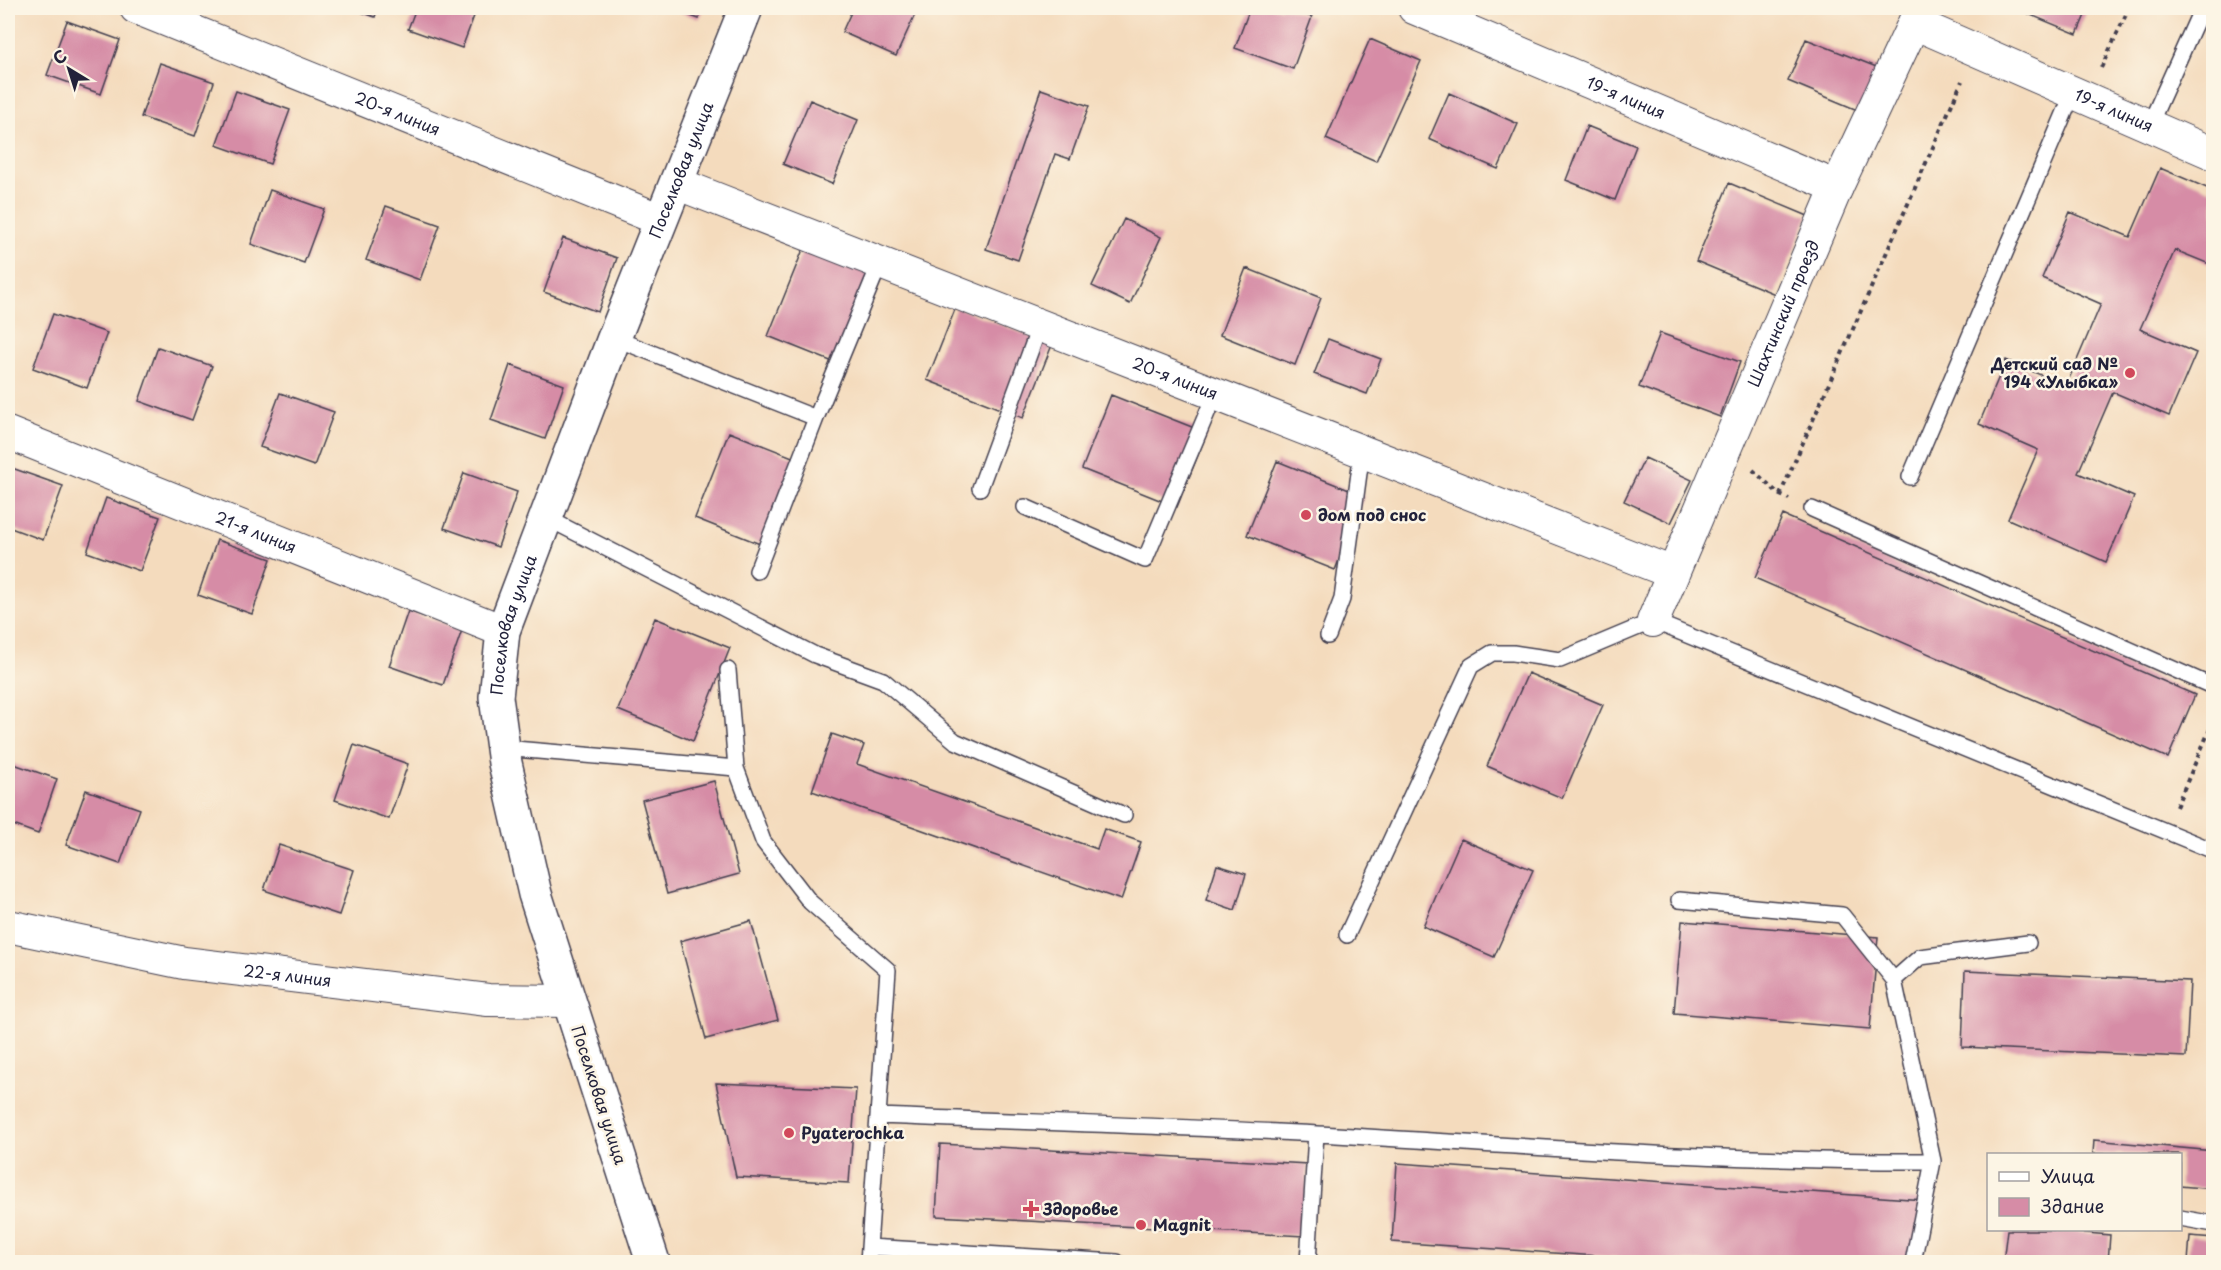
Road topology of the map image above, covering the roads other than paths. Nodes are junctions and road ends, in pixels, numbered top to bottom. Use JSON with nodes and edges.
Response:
{"nodes":[{"id":1,"x":136,"y":8,"type":"edge"},
{"id":2,"x":746,"y":8,"type":"edge"},
{"id":3,"x":1414,"y":8,"type":"edge"},
{"id":4,"x":2202,"y":8,"type":"edge"},
{"id":5,"x":1918,"y":15,"type":"edge"},
{"id":6,"x":2080,"y":95,"type":"junction"},
{"id":7,"x":2149,"y":126,"type":"junction"},
{"id":8,"x":2214,"y":154,"type":"edge"},
{"id":9,"x":676,"y":183,"type":"junction"},
{"id":10,"x":1837,"y":187,"type":"junction"},
{"id":11,"x":661,"y":220,"type":"junction"},
{"id":12,"x":880,"y":263,"type":"junction"},
{"id":13,"x":1040,"y":325,"type":"junction"},
{"id":14,"x":614,"y":338,"type":"junction"},
{"id":15,"x":1215,"y":394,"type":"junction"},
{"id":16,"x":816,"y":418,"type":"junction"},
{"id":17,"x":8,"y":434,"type":"edge"},
{"id":18,"x":1362,"y":451,"type":"junction"},
{"id":19,"x":1910,"y":477,"type":"dead end"},
{"id":20,"x":980,"y":488,"type":"dead end"},
{"id":21,"x":1025,"y":507,"type":"dead end"},
{"id":22,"x":1812,"y":509,"type":"road end"},
{"id":23,"x":546,"y":517,"type":"junction"},
{"id":24,"x":757,"y":571,"type":"dead end"},
{"id":25,"x":1673,"y":573,"type":"junction"},
{"id":26,"x":1653,"y":621,"type":"junction"},
{"id":27,"x":503,"y":631,"type":"junction"},
{"id":28,"x":1328,"y":636,"type":"dead end"},
{"id":29,"x":728,"y":670,"type":"dead end"},
{"id":30,"x":2214,"y":687,"type":"edge"},
{"id":31,"x":503,"y":748,"type":"junction"},
{"id":32,"x":736,"y":768,"type":"junction"},
{"id":33,"x":1124,"y":816,"type":"dead end"},
{"id":34,"x":2214,"y":851,"type":"edge"},
{"id":35,"x":1679,"y":900,"type":"dead end"},
{"id":36,"x":8,"y":926,"type":"edge"},
{"id":37,"x":1347,"y":935,"type":"dead end"},
{"id":38,"x":2028,"y":943,"type":"dead end"},
{"id":39,"x":1894,"y":980,"type":"junction"},
{"id":40,"x":569,"y":1001,"type":"junction"},
{"id":41,"x":878,"y":1116,"type":"junction"},
{"id":42,"x":1316,"y":1134,"type":"junction"},
{"id":43,"x":1933,"y":1161,"type":"junction"},
{"id":44,"x":2182,"y":1218,"type":"edge"},
{"id":45,"x":2214,"y":1224,"type":"edge"},
{"id":46,"x":869,"y":1255,"type":"edge"},
{"id":47,"x":653,"y":1263,"type":"edge"},
{"id":48,"x":1117,"y":1263,"type":"edge"},
{"id":49,"x":1308,"y":1263,"type":"edge"},
{"id":50,"x":1913,"y":1263,"type":"edge"}],
"edges":[{"from":1,"to":11,"type":"street","name":"20-я линия"},
{"from":2,"to":9,"type":"street","name":"Поселковая улица"},
{"from":3,"to":10,"type":"street","name":"19-я линия"},
{"from":4,"to":7,"type":"lane"},
{"from":5,"to":6,"type":"street","name":"19-я линия"},
{"from":5,"to":10,"type":"street","name":"Шахтинский проезд"},
{"from":6,"to":7,"type":"street","name":"19-я линия"},
{"from":6,"to":19,"type":"lane"},
{"from":7,"to":8,"type":"street","name":"19-я линия"},
{"from":9,"to":11,"type":"street","name":"Поселковая улица"},
{"from":9,"to":12,"type":"street","name":"20-я линия"},
{"from":10,"to":25,"type":"street","name":"Шахтинский проезд"},
{"from":11,"to":14,"type":"street","name":"Поселковая улица"},
{"from":12,"to":13,"type":"street","name":"20-я линия"},
{"from":12,"to":16,"type":"lane"},
{"from":13,"to":15,"type":"street","name":"20-я линия"},
{"from":13,"to":20,"type":"lane"},
{"from":14,"to":16,"type":"lane"},
{"from":14,"to":23,"type":"street","name":"Поселковая улица"},
{"from":15,"to":18,"type":"street","name":"20-я линия"},
{"from":15,"to":21,"type":"lane"},
{"from":16,"to":24,"type":"lane"},
{"from":17,"to":27,"type":"street","name":"21-я линия"},
{"from":18,"to":25,"type":"street","name":"20-я линия"},
{"from":18,"to":28,"type":"lane"},
{"from":22,"to":30,"type":"lane"},
{"from":23,"to":27,"type":"street","name":"Поселковая улица"},
{"from":23,"to":33,"type":"lane"},
{"from":25,"to":26,"type":"street","name":"Шахтинский проезд"},
{"from":26,"to":34,"type":"lane"},
{"from":26,"to":37,"type":"lane"},
{"from":27,"to":31,"type":"street","name":"Поселковая улица"},
{"from":29,"to":32,"type":"lane"},
{"from":31,"to":32,"type":"lane"},
{"from":31,"to":40,"type":"street","name":"Поселковая улица"},
{"from":32,"to":41,"type":"lane"},
{"from":35,"to":39,"type":"lane"},
{"from":36,"to":40,"type":"street","name":"22-я линия"},
{"from":38,"to":39,"type":"lane"},
{"from":39,"to":43,"type":"lane"},
{"from":40,"to":47,"type":"street","name":"Поселковая улица"},
{"from":41,"to":42,"type":"lane"},
{"from":41,"to":46,"type":"lane"},
{"from":42,"to":43,"type":"lane"},
{"from":42,"to":49,"type":"lane"},
{"from":43,"to":50,"type":"lane"},
{"from":44,"to":45,"type":"lane"},
{"from":46,"to":48,"type":"lane"}]}
